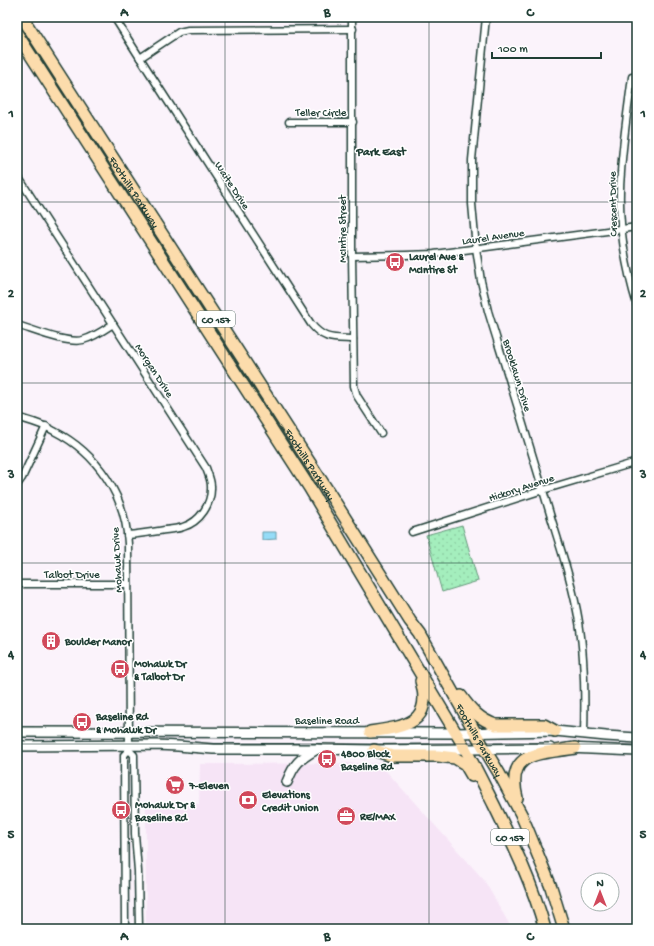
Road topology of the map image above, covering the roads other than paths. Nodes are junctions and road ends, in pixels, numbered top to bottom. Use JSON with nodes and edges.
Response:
{"nodes":[{"id":1,"x":22,"y":17,"type":"edge"},
{"id":2,"x":114,"y":17,"type":"edge"},
{"id":3,"x":352,"y":17,"type":"edge"},
{"id":4,"x":486,"y":17,"type":"edge"},
{"id":5,"x":353,"y":29,"type":"junction"},
{"id":6,"x":17,"y":34,"type":"edge"},
{"id":7,"x":140,"y":58,"type":"junction"},
{"id":8,"x":635,"y":77,"type":"edge"},
{"id":9,"x":289,"y":122,"type":"dead end"},
{"id":10,"x":353,"y":122,"type":"junction"},
{"id":11,"x":17,"y":175,"type":"edge"},
{"id":12,"x":637,"y":226,"type":"edge"},
{"id":13,"x":622,"y":229,"type":"junction"},
{"id":14,"x":476,"y":248,"type":"junction"},
{"id":15,"x":352,"y":256,"type":"junction"},
{"id":16,"x":637,"y":305,"type":"edge"},
{"id":17,"x":113,"y":324,"type":"junction"},
{"id":18,"x":17,"y":325,"type":"edge"},
{"id":19,"x":353,"y":339,"type":"junction"},
{"id":20,"x":17,"y":417,"type":"edge"},
{"id":21,"x":46,"y":426,"type":"junction"},
{"id":22,"x":381,"y":433,"type":"dead end"},
{"id":23,"x":637,"y":462,"type":"edge"},
{"id":24,"x":17,"y":486,"type":"edge"},
{"id":25,"x":543,"y":490,"type":"junction"},
{"id":26,"x":412,"y":532,"type":"dead end"},
{"id":27,"x":127,"y":536,"type":"junction"},
{"id":28,"x":17,"y":584,"type":"edge"},
{"id":29,"x":128,"y":584,"type":"junction"},
{"id":30,"x":420,"y":634,"type":"junction"},
{"id":31,"x":412,"y":659,"type":"junction"},
{"id":32,"x":555,"y":731,"type":"junction"},
{"id":33,"x":17,"y":732,"type":"edge"},
{"id":34,"x":129,"y":732,"type":"junction"},
{"id":35,"x":370,"y":732,"type":"junction"},
{"id":36,"x":475,"y":732,"type":"junction"},
{"id":37,"x":456,"y":733,"type":"junction"},
{"id":38,"x":584,"y":734,"type":"junction"},
{"id":39,"x":637,"y":738,"type":"edge"},
{"id":40,"x":17,"y":746,"type":"edge"},
{"id":41,"x":129,"y":748,"type":"junction"},
{"id":42,"x":484,"y":748,"type":"junction"},
{"id":43,"x":575,"y":748,"type":"junction"},
{"id":44,"x":318,"y":749,"type":"junction"},
{"id":45,"x":465,"y":749,"type":"junction"},
{"id":46,"x":374,"y":750,"type":"junction"},
{"id":47,"x":637,"y":751,"type":"edge"},
{"id":48,"x":287,"y":782,"type":"dead end"},
{"id":49,"x":521,"y":814,"type":"junction"},
{"id":50,"x":509,"y":835,"type":"junction"},
{"id":51,"x":125,"y":929,"type":"edge"},
{"id":52,"x":139,"y":929,"type":"edge"},
{"id":53,"x":546,"y":929,"type":"edge"},
{"id":54,"x":564,"y":929,"type":"edge"}],
"edges":[{"from":1,"to":30,"type":"highway","name":"Foothills Parkway","number":"CO 157"},
{"from":2,"to":7,"type":"street","name":"Waite Drive"},
{"from":3,"to":5,"type":"street","name":"McIntire Street"},
{"from":4,"to":14,"type":"street","name":"Brooklawn Drive"},
{"from":5,"to":7,"type":"street"},
{"from":5,"to":10,"type":"street","name":"McIntire Street"},
{"from":6,"to":31,"type":"highway","name":"Foothills Parkway","number":"CO 157"},
{"from":7,"to":19,"type":"street","name":"Waite Drive"},
{"from":8,"to":13,"type":"street","name":"Crescent Drive"},
{"from":9,"to":10,"type":"street","name":"Teller Circle"},
{"from":10,"to":15,"type":"street","name":"McIntire Street"},
{"from":11,"to":17,"type":"street","name":"Morgan Drive"},
{"from":12,"to":13,"type":"street","name":"Laurel Avenue"},
{"from":13,"to":14,"type":"street","name":"Laurel Avenue"},
{"from":13,"to":16,"type":"street","name":"Crescent Drive"},
{"from":14,"to":15,"type":"street","name":"Laurel Avenue"},
{"from":14,"to":25,"type":"street","name":"Brooklawn Drive"},
{"from":15,"to":19,"type":"street","name":"McIntire Street"},
{"from":17,"to":18,"type":"street"},
{"from":17,"to":27,"type":"street","name":"Morgan Drive"},
{"from":19,"to":22,"type":"street","name":"McIntire Street"},
{"from":20,"to":21,"type":"street","name":"Mohawk Drive"},
{"from":21,"to":24,"type":"street"},
{"from":21,"to":27,"type":"street","name":"Mohawk Drive"},
{"from":23,"to":25,"type":"street","name":"Hickory Avenue"},
{"from":25,"to":26,"type":"street","name":"Hickory Avenue"},
{"from":25,"to":38,"type":"street","name":"Brooklawn Drive"},
{"from":27,"to":29,"type":"street","name":"Mohawk Drive"},
{"from":28,"to":29,"type":"street","name":"Talbot Drive"},
{"from":29,"to":34,"type":"street","name":"Mohawk Drive"},
{"from":30,"to":32,"type":"highway"},
{"from":30,"to":36,"type":"highway","name":"Foothills Parkway","number":"CO 157"},
{"from":31,"to":35,"type":"highway"},
{"from":31,"to":37,"type":"highway","name":"Foothills Parkway","number":"CO 157"},
{"from":32,"to":36,"type":"main road","name":"Baseline Road"},
{"from":32,"to":38,"type":"main road","name":"Baseline Road"},
{"from":33,"to":34,"type":"main road","name":"Baseline Road"},
{"from":34,"to":35,"type":"main road","name":"Baseline Road"},
{"from":34,"to":41,"type":"street","name":"Mohawk Drive"},
{"from":35,"to":37,"type":"main road","name":"Baseline Road"},
{"from":36,"to":37,"type":"main road","name":"Baseline Road"},
{"from":36,"to":42,"type":"highway","name":"Foothills Parkway","number":"CO 157"},
{"from":37,"to":45,"type":"highway","name":"Foothills Parkway","number":"CO 157"},
{"from":38,"to":39,"type":"main road","name":"Baseline Road"},
{"from":40,"to":41,"type":"main road"},
{"from":41,"to":44,"type":"main road"},
{"from":41,"to":51,"type":"street"},
{"from":41,"to":52,"type":"street"},
{"from":42,"to":43,"type":"main road"},
{"from":42,"to":45,"type":"main road"},
{"from":42,"to":49,"type":"highway","name":"Foothills Parkway","number":"CO 157"},
{"from":43,"to":47,"type":"main road"},
{"from":43,"to":49,"type":"highway"},
{"from":44,"to":46,"type":"main road"},
{"from":44,"to":48,"type":"main road"},
{"from":45,"to":46,"type":"main road"},
{"from":45,"to":50,"type":"highway","name":"Foothills Parkway","number":"CO 157"},
{"from":46,"to":50,"type":"highway"},
{"from":49,"to":54,"type":"highway","name":"Foothills Parkway","number":"CO 157"},
{"from":50,"to":53,"type":"highway","name":"Foothills Parkway","number":"CO 157"}]}
